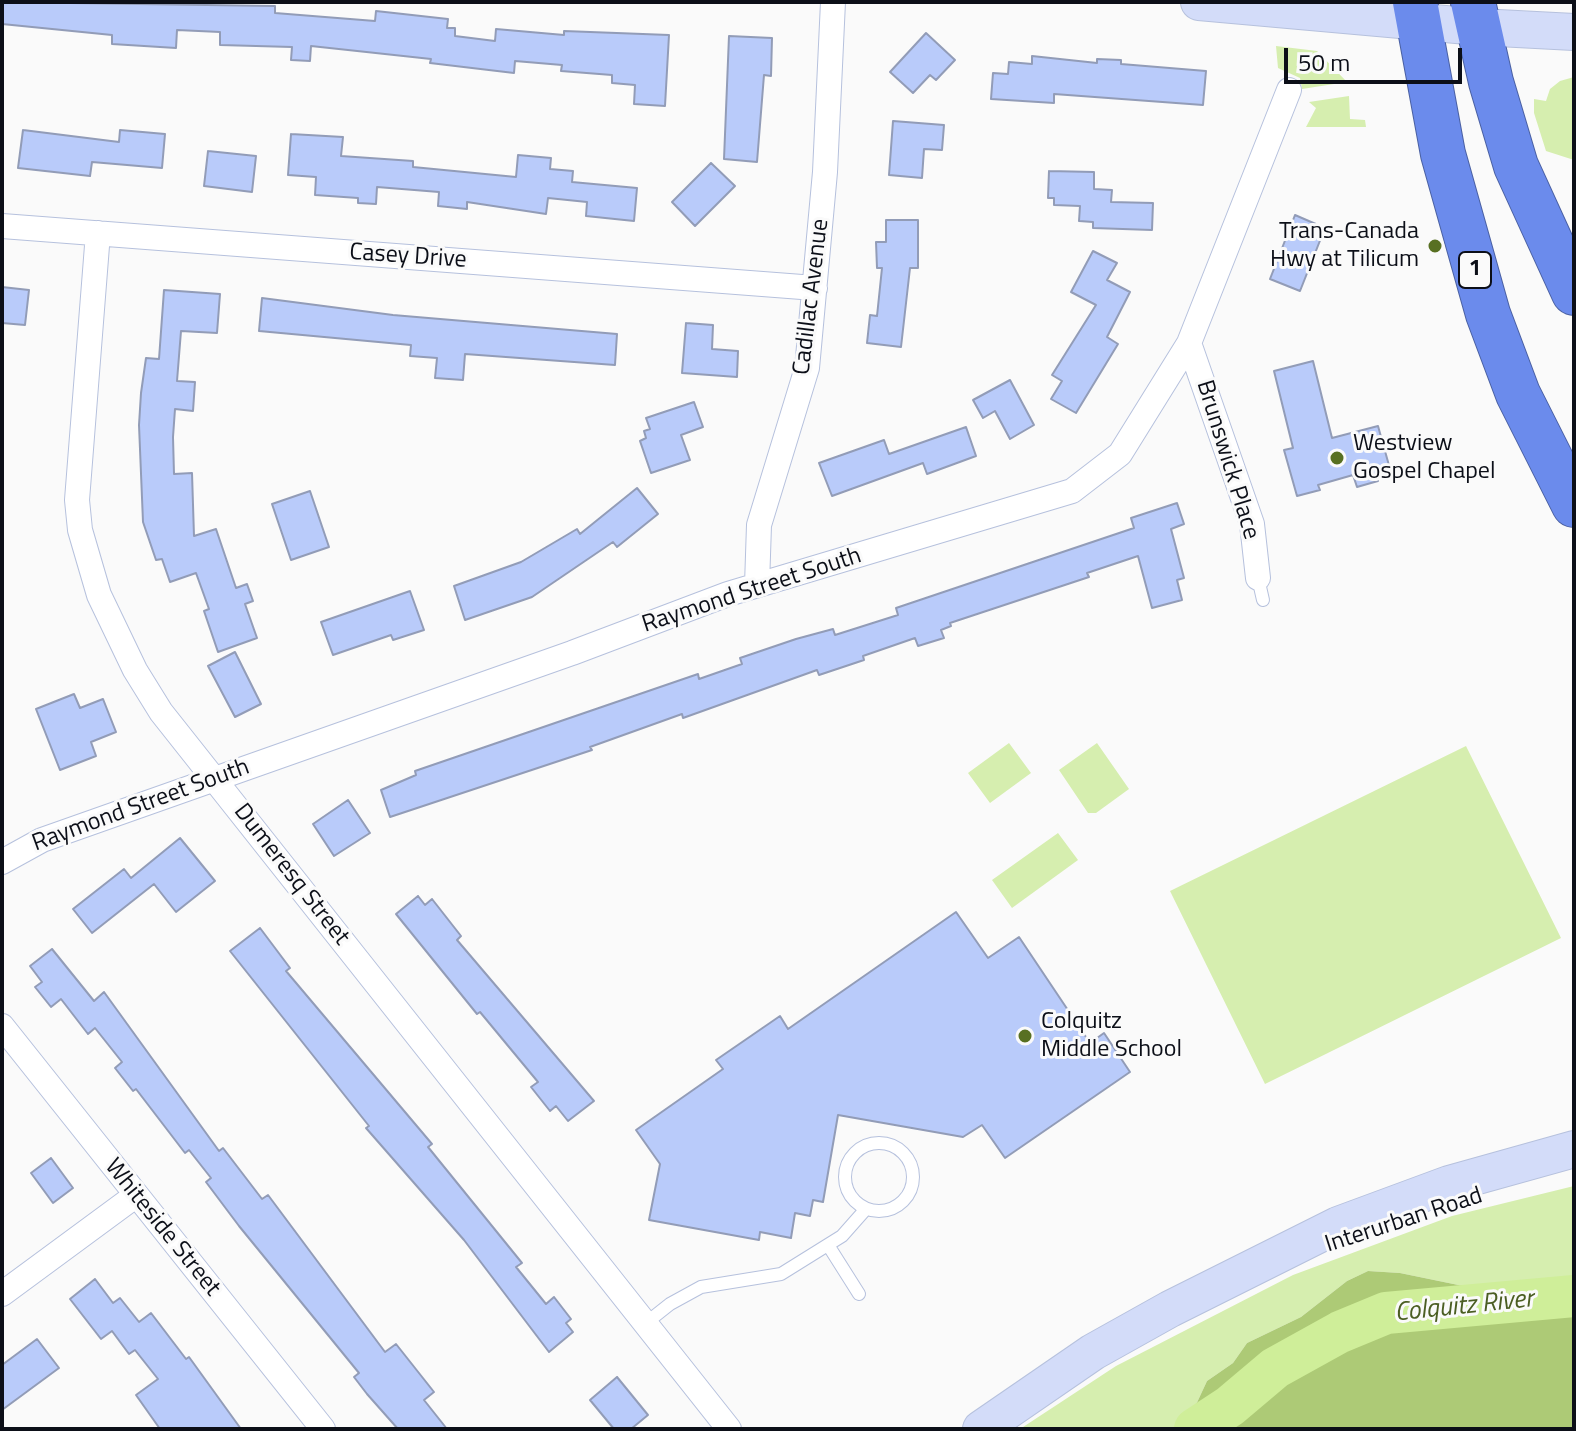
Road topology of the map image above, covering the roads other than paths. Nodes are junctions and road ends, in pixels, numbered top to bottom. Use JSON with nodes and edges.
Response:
{"nodes":[{"id":1,"x":833,"y":2,"type":"edge"},
{"id":2,"x":1199,"y":2,"type":"edge"},
{"id":3,"x":1416,"y":12,"type":"edge"},
{"id":4,"x":1476,"y":14,"type":"edge"},
{"id":5,"x":1574,"y":32,"type":"edge"},
{"id":6,"x":1289,"y":90,"type":"dead end"},
{"id":7,"x":2,"y":226,"type":"edge"},
{"id":8,"x":98,"y":233,"type":"junction"},
{"id":9,"x":815,"y":288,"type":"junction"},
{"id":10,"x":1574,"y":293,"type":"edge"},
{"id":11,"x":1189,"y":343,"type":"junction"},
{"id":12,"x":1574,"y":505,"type":"edge"},
{"id":13,"x":757,"y":585,"type":"junction"},
{"id":14,"x":1260,"y":589,"type":"dead end"},
{"id":15,"x":214,"y":778,"type":"junction"},
{"id":16,"x":2,"y":862,"type":"edge"},
{"id":17,"x":2,"y":1026,"type":"edge"},
{"id":18,"x":1574,"y":1149,"type":"edge"},
{"id":19,"x":1574,"y":1173,"type":"edge"},
{"id":20,"x":135,"y":1196,"type":"junction"},
{"id":21,"x":865,"y":1210,"type":"junction"},
{"id":22,"x":828,"y":1245,"type":"junction"},
{"id":23,"x":1237,"y":1278,"type":"junction"},
{"id":24,"x":2,"y":1294,"type":"edge"},
{"id":25,"x":859,"y":1294,"type":"dead end"},
{"id":26,"x":646,"y":1323,"type":"junction"},
{"id":27,"x":718,"y":1425,"type":"edge"},
{"id":28,"x":323,"y":1429,"type":"edge"},
{"id":29,"x":981,"y":1429,"type":"edge"}],
"edges":[{"from":1,"to":9,"type":"street","name":"Cadillac Avenue"},
{"from":2,"to":3,"type":"main road"},
{"from":3,"to":4,"type":"main road"},
{"from":3,"to":12,"type":"highway","number":"1"},
{"from":4,"to":5,"type":"main road"},
{"from":4,"to":10,"type":"highway"},
{"from":6,"to":11,"type":"street","name":"Raymond Street South"},
{"from":7,"to":8,"type":"street","name":"Casey Drive"},
{"from":8,"to":9,"type":"street","name":"Casey Drive"},
{"from":8,"to":15,"type":"street","name":"Dumeresq Street"},
{"from":9,"to":13,"type":"street","name":"Cadillac Avenue"},
{"from":11,"to":13,"type":"street","name":"Raymond Street South"},
{"from":11,"to":14,"type":"street","name":"Brunswick Place"},
{"from":13,"to":15,"type":"street","name":"Raymond Street South"},
{"from":15,"to":16,"type":"street","name":"Raymond Street South"},
{"from":15,"to":26,"type":"street","name":"Dumeresq Street"},
{"from":17,"to":20,"type":"street","name":"Whiteside Street"},
{"from":18,"to":23,"type":"main road"},
{"from":19,"to":23,"type":"main road","name":"Interurban Road"},
{"from":20,"to":24,"type":"street"},
{"from":20,"to":28,"type":"street","name":"Whiteside Street"},
{"from":21,"to":21,"type":"lane"},
{"from":21,"to":22,"type":"lane"},
{"from":22,"to":25,"type":"lane"},
{"from":22,"to":26,"type":"lane"},
{"from":23,"to":29,"type":"main road"},
{"from":26,"to":27,"type":"street","name":"Dumeresq Street"}]}
